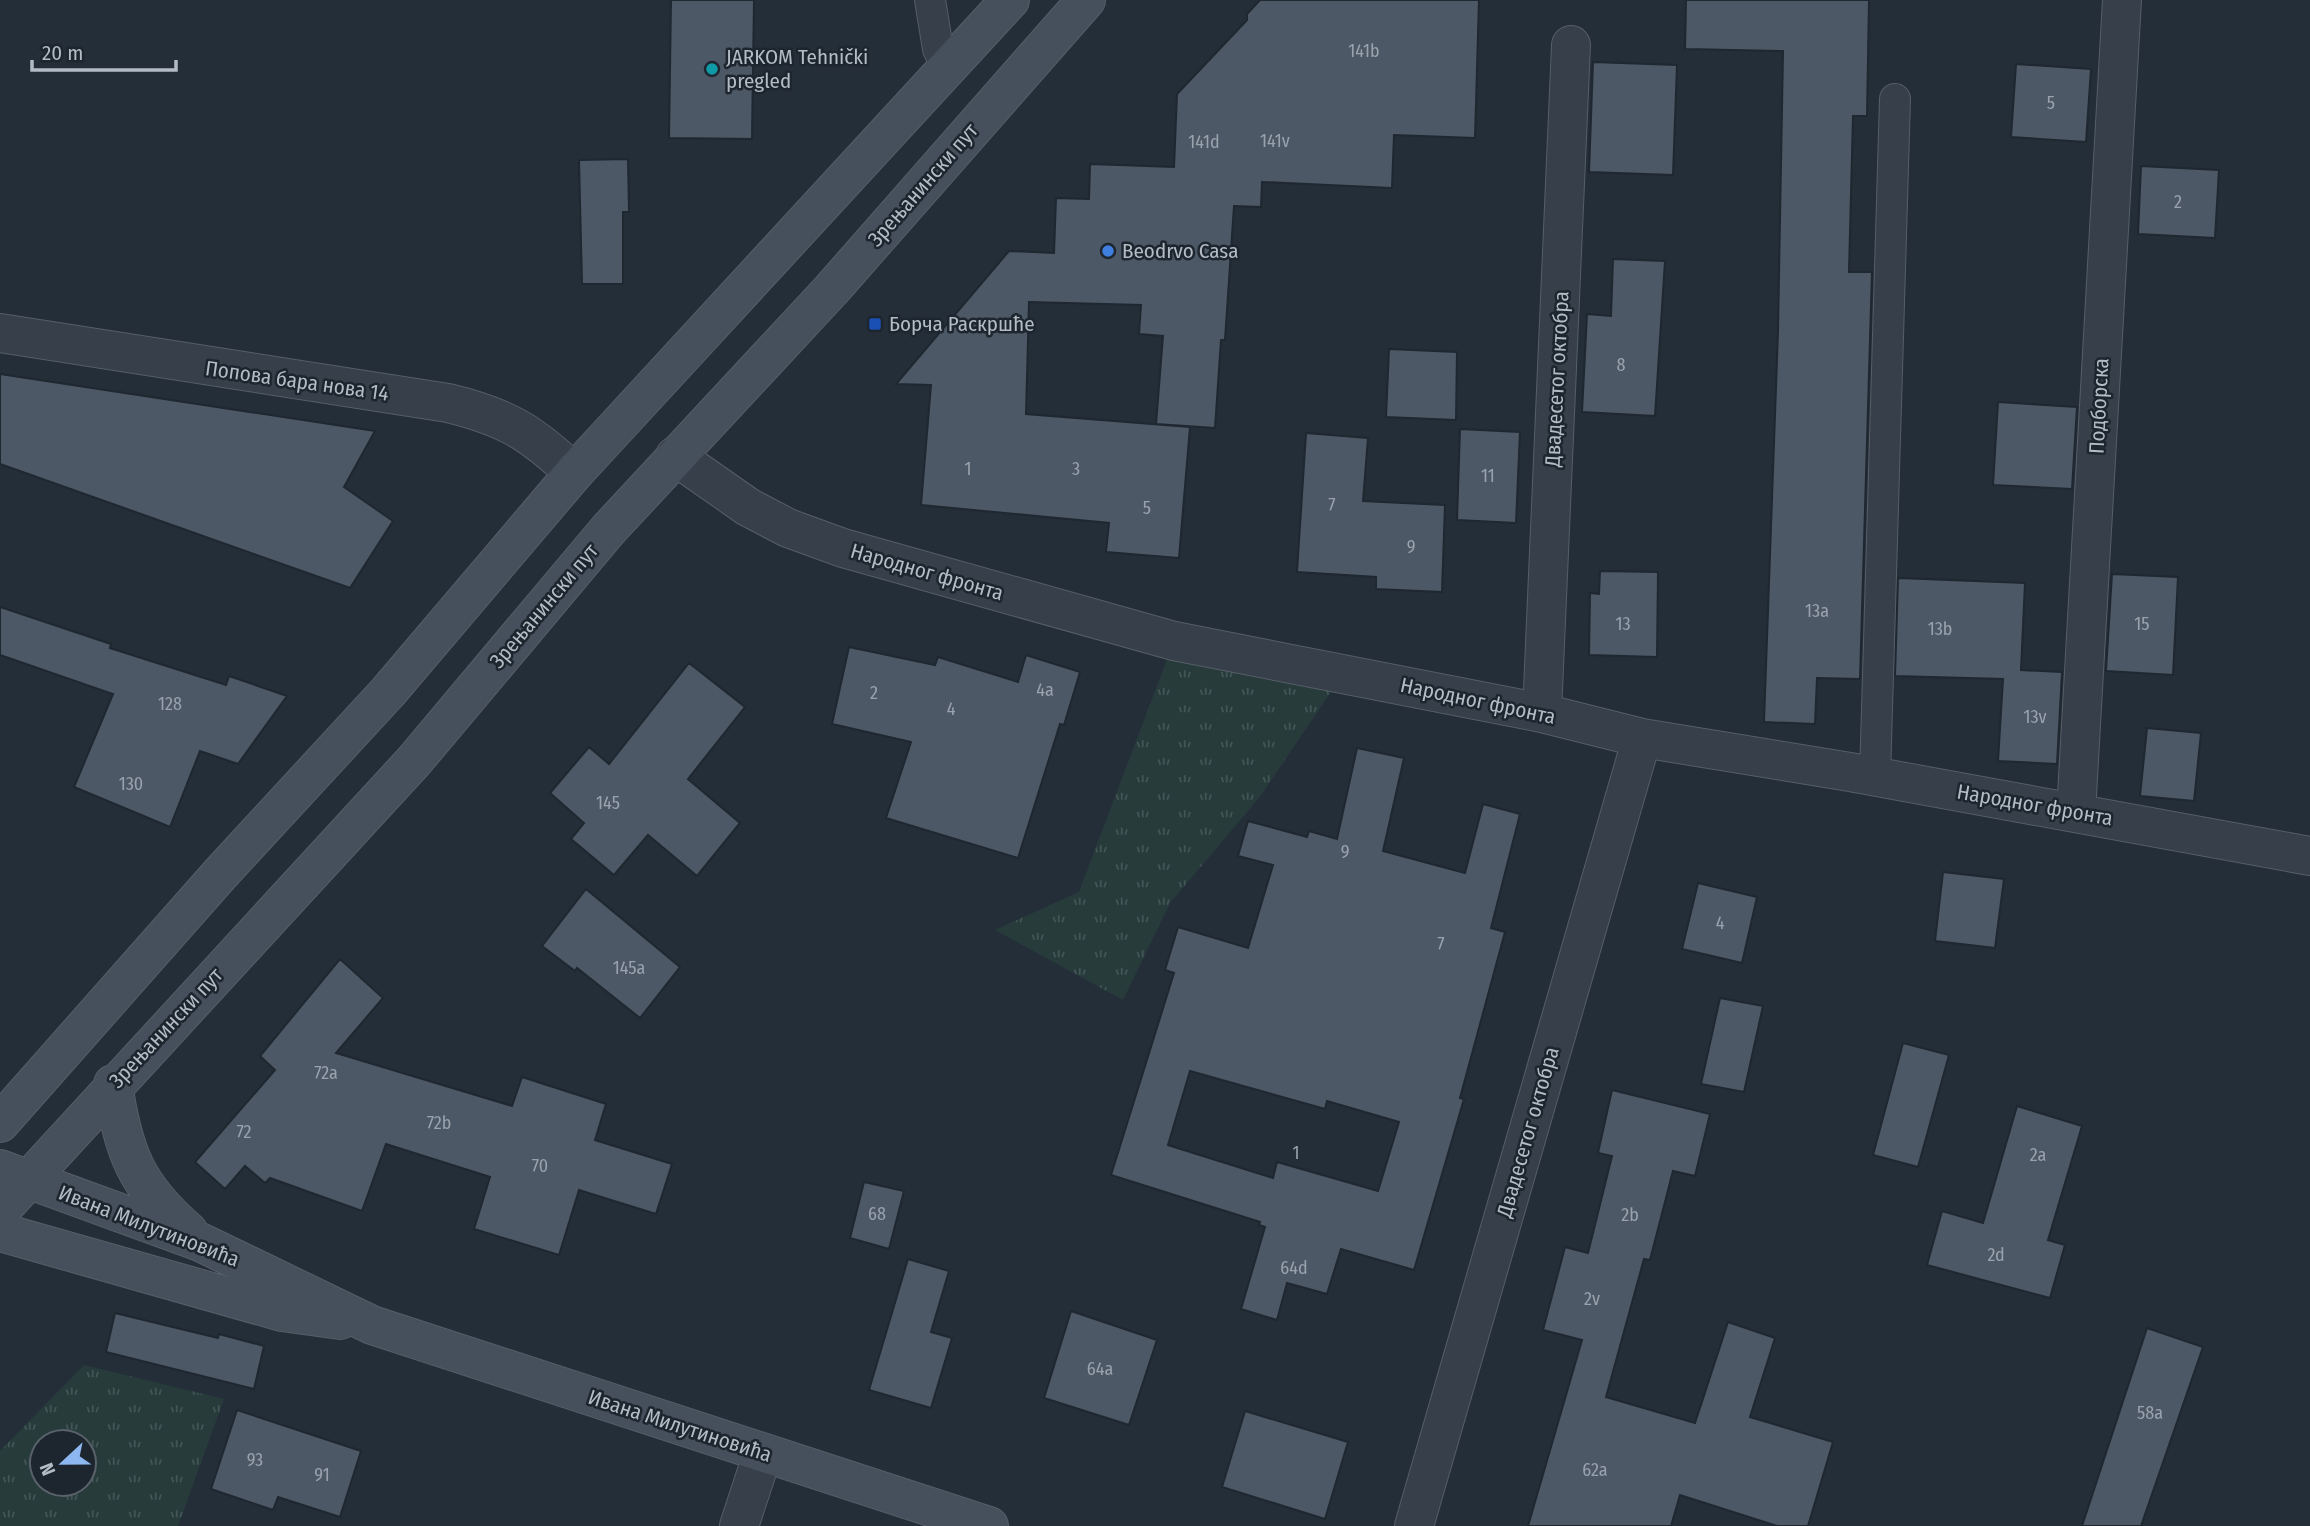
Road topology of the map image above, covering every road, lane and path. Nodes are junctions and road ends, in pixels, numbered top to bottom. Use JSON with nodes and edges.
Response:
{"nodes":[{"id":1,"x":930,"y":0,"type":"edge"},
{"id":2,"x":1010,"y":0,"type":"edge"},
{"id":3,"x":1086,"y":0,"type":"edge"},
{"id":4,"x":2122,"y":0,"type":"edge"},
{"id":5,"x":1572,"y":45,"type":"dead end"},
{"id":6,"x":948,"y":69,"type":"junction"},
{"id":7,"x":1895,"y":99,"type":"dead end"},
{"id":8,"x":0,"y":333,"type":"edge"},
{"id":9,"x":675,"y":456,"type":"junction"},
{"id":10,"x":574,"y":473,"type":"junction"},
{"id":11,"x":1542,"y":713,"type":"junction"},
{"id":12,"x":1643,"y":738,"type":"junction"},
{"id":13,"x":1875,"y":777,"type":"junction"},
{"id":14,"x":2076,"y":813,"type":"junction"},
{"id":15,"x":2310,"y":856,"type":"edge"},
{"id":16,"x":113,"y":1084,"type":"junction"},
{"id":17,"x":0,"y":1123,"type":"edge"},
{"id":18,"x":15,"y":1174,"type":"edge"},
{"id":19,"x":0,"y":1211,"type":"edge"},
{"id":20,"x":0,"y":1232,"type":"edge"},
{"id":21,"x":200,"y":1242,"type":"junction"},
{"id":22,"x":372,"y":1325,"type":"junction"},
{"id":23,"x":762,"y":1453,"type":"junction"},
{"id":24,"x":739,"y":1526,"type":"edge"},
{"id":25,"x":989,"y":1526,"type":"edge"},
{"id":26,"x":1414,"y":1526,"type":"edge"}],
"edges":[{"from":1,"to":6,"type":"lane"},
{"from":2,"to":6,"type":"main road"},
{"from":3,"to":9,"type":"main road","name":"Зрењанински пут"},
{"from":4,"to":14,"type":"street","name":"Подборска"},
{"from":5,"to":11,"type":"street","name":"Двадесетог октобра"},
{"from":6,"to":10,"type":"main road"},
{"from":7,"to":13,"type":"lane"},
{"from":8,"to":10,"type":"street","name":"Попова бара нова 14"},
{"from":9,"to":11,"type":"street","name":"Народног фронта"},
{"from":9,"to":16,"type":"main road","name":"Зрењанински пут"},
{"from":10,"to":17,"type":"main road"},
{"from":11,"to":12,"type":"street","name":"Народног фронта"},
{"from":12,"to":13,"type":"street","name":"Народног фронта"},
{"from":12,"to":26,"type":"street","name":"Двадесетог октобра"},
{"from":13,"to":14,"type":"street","name":"Народног фронта"},
{"from":14,"to":15,"type":"street","name":"Народног фронта"},
{"from":16,"to":18,"type":"main road","name":"Зрењанински пут"},
{"from":16,"to":21,"type":"main road"},
{"from":18,"to":19,"type":"main road","name":"Зрењанински пут"},
{"from":18,"to":21,"type":"main road","name":"Ивана Милутиновића"},
{"from":20,"to":22,"type":"main road","name":"Ивана Милутиновића"},
{"from":21,"to":22,"type":"main road","name":"Ивана Милутиновића"},
{"from":22,"to":23,"type":"main road","name":"Ивана Милутиновића"},
{"from":23,"to":24,"type":"street"},
{"from":23,"to":25,"type":"main road","name":"Ивана Милутиновића"}]}
